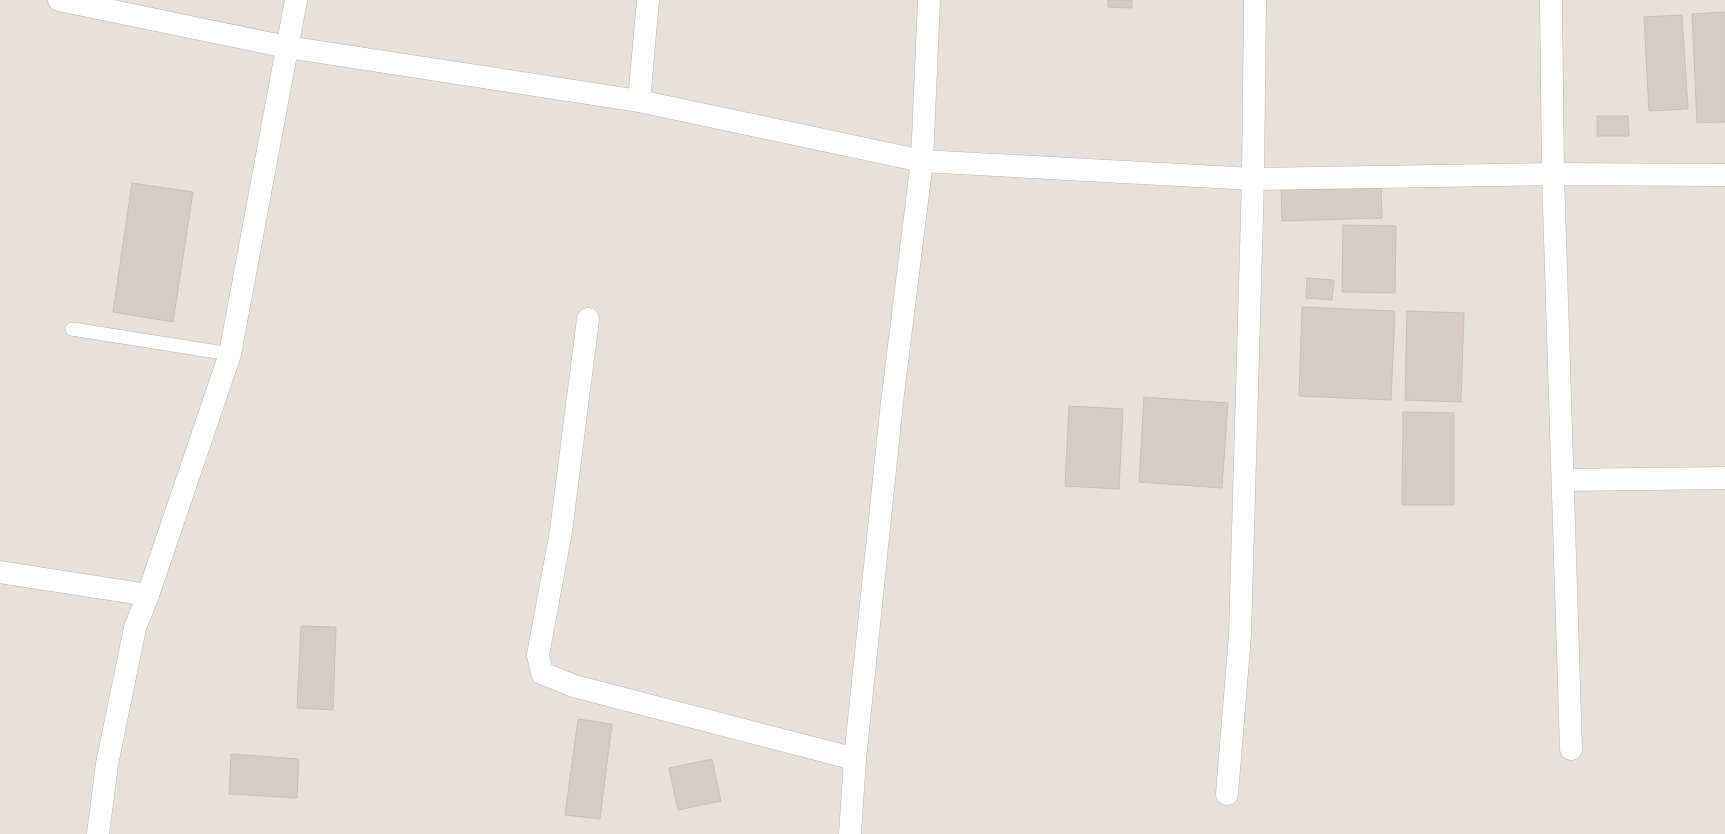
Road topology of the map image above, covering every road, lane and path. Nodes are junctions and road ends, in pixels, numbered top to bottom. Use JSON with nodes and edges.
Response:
{"nodes":[{"id":1,"x":59,"y":0,"type":"edge"},
{"id":2,"x":296,"y":0,"type":"edge"},
{"id":3,"x":648,"y":0,"type":"edge"},
{"id":4,"x":929,"y":0,"type":"edge"},
{"id":5,"x":1255,"y":0,"type":"edge"},
{"id":6,"x":1550,"y":0,"type":"edge"},
{"id":7,"x":287,"y":47,"type":"junction"},
{"id":8,"x":639,"y":101,"type":"junction"},
{"id":9,"x":922,"y":161,"type":"junction"},
{"id":10,"x":1553,"y":174,"type":"junction"},
{"id":11,"x":1725,"y":175,"type":"edge"},
{"id":12,"x":1253,"y":179,"type":"junction"},
{"id":13,"x":588,"y":319,"type":"dead end"},
{"id":14,"x":72,"y":329,"type":"dead end"},
{"id":15,"x":230,"y":354,"type":"junction"},
{"id":16,"x":1725,"y":478,"type":"edge"},
{"id":17,"x":1563,"y":480,"type":"junction"},
{"id":18,"x":0,"y":572,"type":"edge"},
{"id":19,"x":148,"y":595,"type":"junction"},
{"id":20,"x":1571,"y":750,"type":"dead end"},
{"id":21,"x":855,"y":759,"type":"junction"},
{"id":22,"x":1227,"y":794,"type":"dead end"},
{"id":23,"x":98,"y":834,"type":"edge"},
{"id":24,"x":850,"y":834,"type":"edge"}],
"edges":[{"from":1,"to":7,"type":"street"},
{"from":2,"to":7,"type":"street"},
{"from":3,"to":8,"type":"street"},
{"from":4,"to":9,"type":"street"},
{"from":5,"to":12,"type":"street"},
{"from":6,"to":10,"type":"street"},
{"from":7,"to":8,"type":"street"},
{"from":7,"to":15,"type":"street"},
{"from":8,"to":9,"type":"street"},
{"from":9,"to":12,"type":"street"},
{"from":9,"to":21,"type":"street"},
{"from":10,"to":11,"type":"street"},
{"from":10,"to":12,"type":"street"},
{"from":10,"to":17,"type":"street"},
{"from":12,"to":22,"type":"street"},
{"from":13,"to":21,"type":"street"},
{"from":14,"to":15,"type":"lane"},
{"from":15,"to":19,"type":"street"},
{"from":16,"to":17,"type":"street"},
{"from":17,"to":20,"type":"street"},
{"from":18,"to":19,"type":"street"},
{"from":19,"to":23,"type":"street"},
{"from":21,"to":24,"type":"street"}]}
